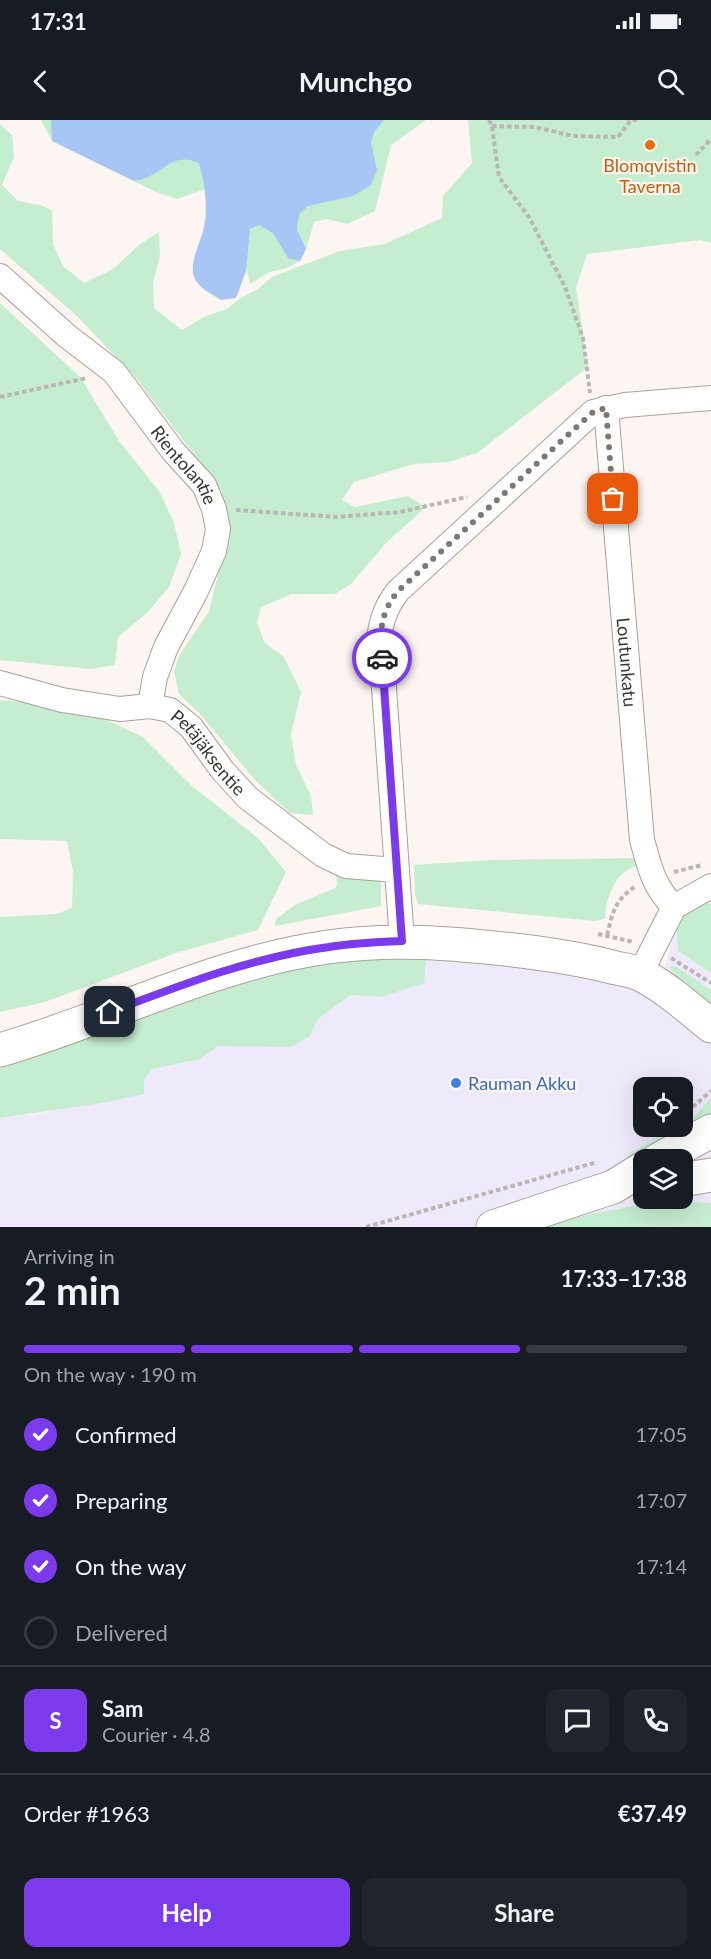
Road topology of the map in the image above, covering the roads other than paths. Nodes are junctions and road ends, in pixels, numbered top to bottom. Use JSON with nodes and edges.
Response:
{"nodes":[{"id":1,"x":0,"y":276,"type":"edge"},
{"id":2,"x":711,"y":398,"type":"edge"},
{"id":3,"x":599,"y":400,"type":"junction"},
{"id":4,"x":0,"y":683,"type":"edge"},
{"id":5,"x":150,"y":706,"type":"junction"},
{"id":6,"x":396,"y":870,"type":"junction"},
{"id":7,"x":711,"y":886,"type":"edge"},
{"id":8,"x":674,"y":907,"type":"junction"},
{"id":9,"x":402,"y":941,"type":"junction"},
{"id":10,"x":640,"y":974,"type":"junction"},
{"id":11,"x":711,"y":1026,"type":"edge"},
{"id":12,"x":0,"y":1050,"type":"edge"},
{"id":13,"x":711,"y":1131,"type":"edge"},
{"id":14,"x":678,"y":1149,"type":"edge"},
{"id":15,"x":633,"y":1172,"type":"edge"},
{"id":16,"x":711,"y":1174,"type":"edge"},
{"id":17,"x":619,"y":1178,"type":"edge"},
{"id":18,"x":693,"y":1178,"type":"edge"},
{"id":19,"x":492,"y":1227,"type":"edge"}],
"edges":[{"from":1,"to":5,"type":"street","name":"Rientolantie"},
{"from":2,"to":3,"type":"street"},
{"from":3,"to":6,"type":"street"},
{"from":3,"to":8,"type":"street","name":"Loutunkatu"},
{"from":4,"to":5,"type":"street","name":"Petäjäksentie"},
{"from":5,"to":6,"type":"street","name":"Petäjäksentie"},
{"from":6,"to":9,"type":"street"},
{"from":7,"to":8,"type":"street"},
{"from":8,"to":10,"type":"street"},
{"from":9,"to":10,"type":"street"},
{"from":9,"to":12,"type":"street"},
{"from":10,"to":11,"type":"street"},
{"from":13,"to":14,"type":"street"},
{"from":15,"to":17,"type":"street"},
{"from":16,"to":18,"type":"street"},
{"from":17,"to":19,"type":"street"}]}
